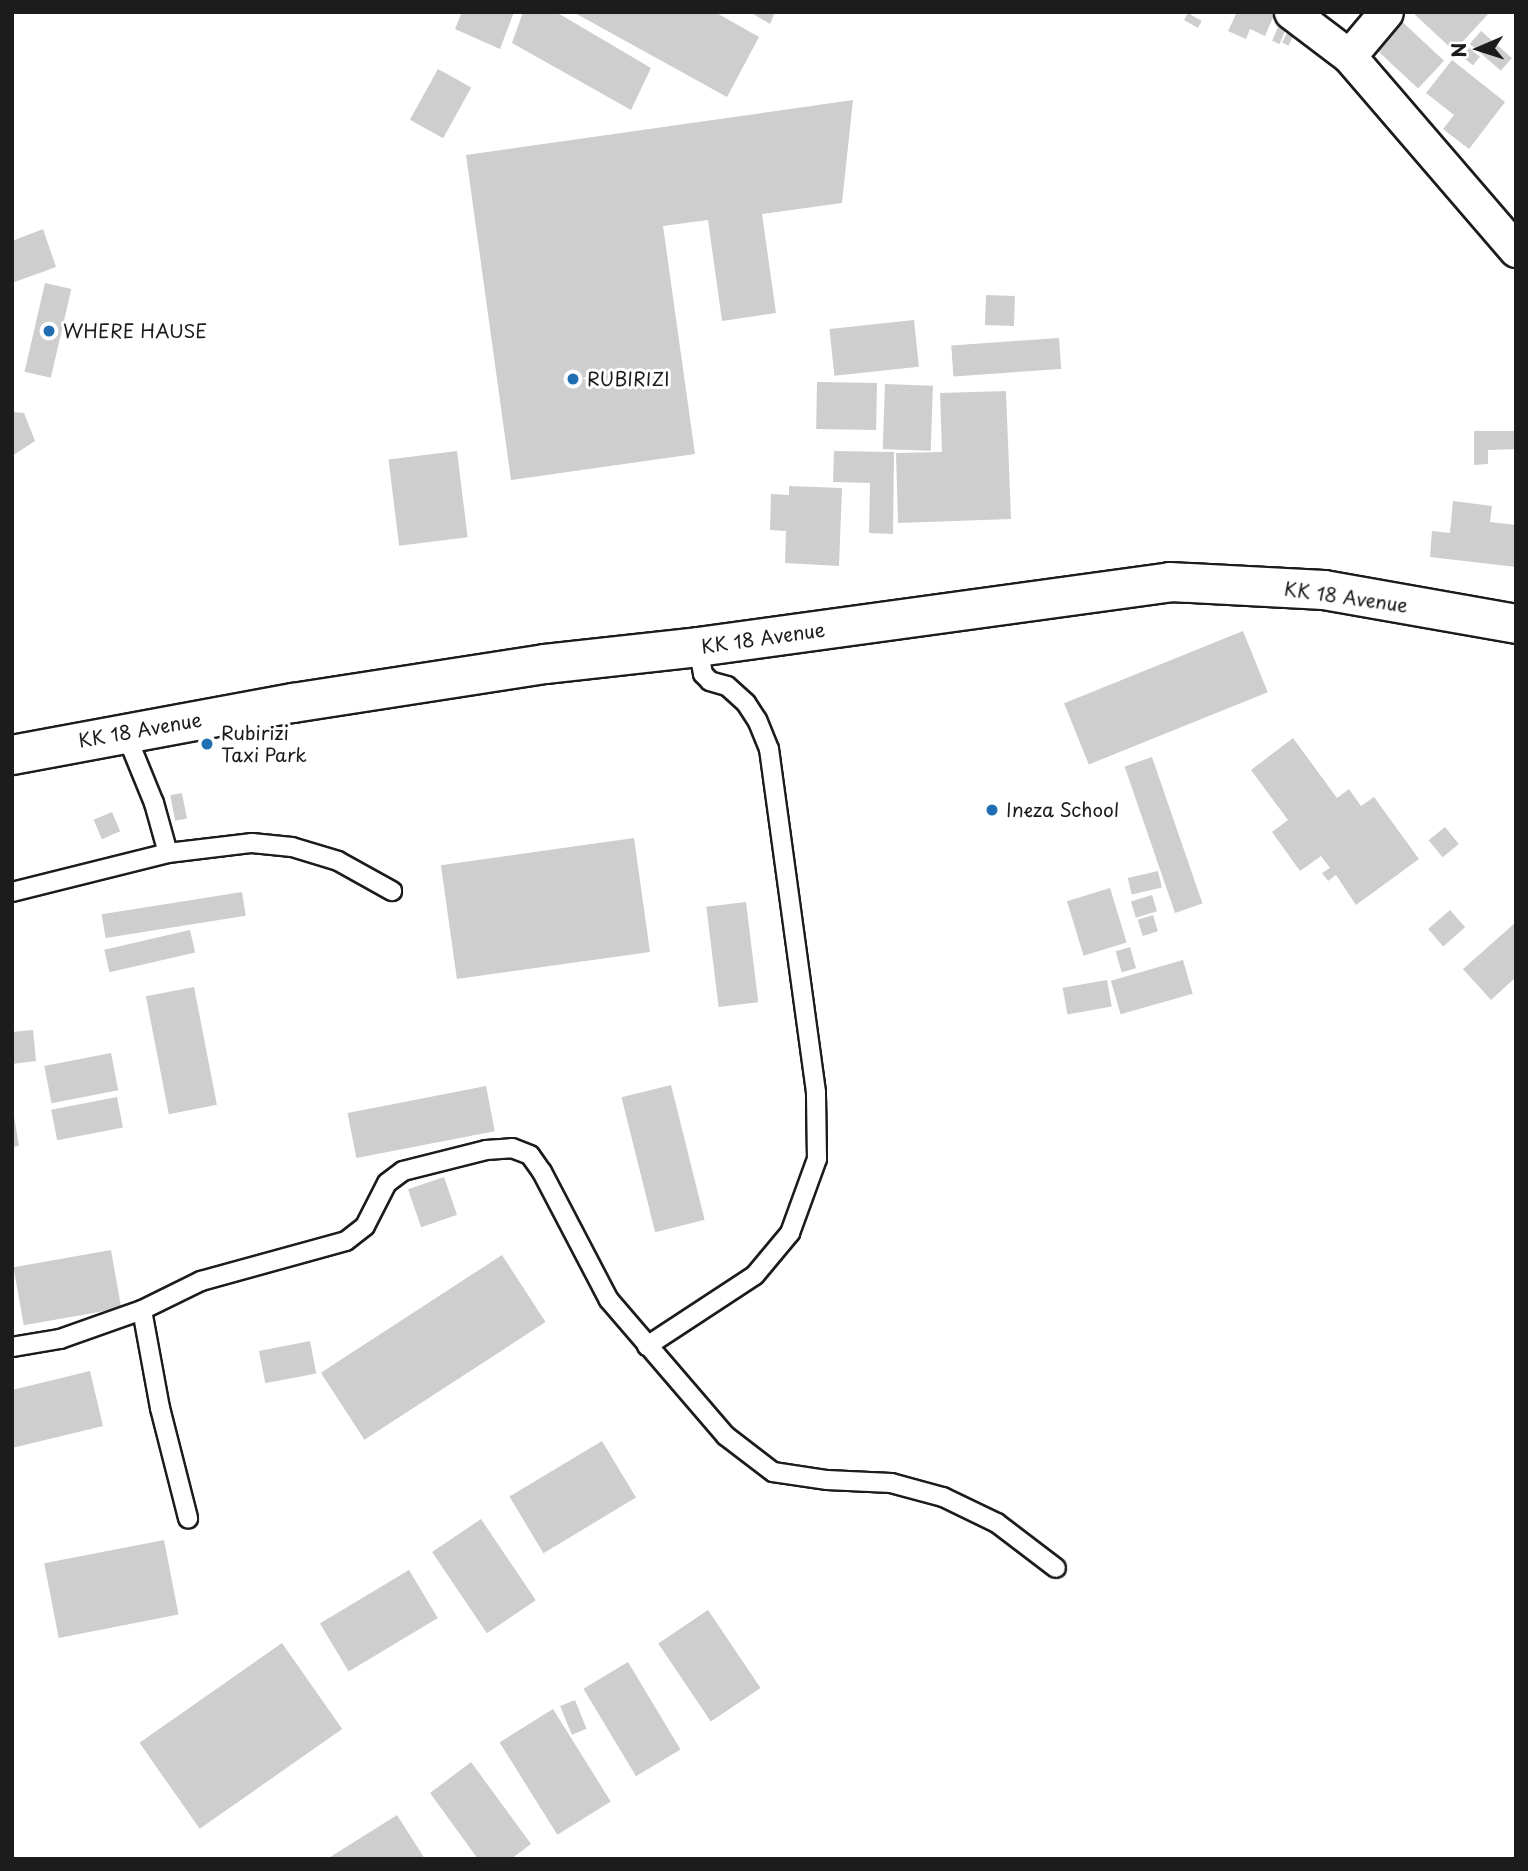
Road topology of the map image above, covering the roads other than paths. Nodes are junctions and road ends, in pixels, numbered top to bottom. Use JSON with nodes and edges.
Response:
{"nodes":[{"id":1,"x":1291,"y":12,"type":"edge"},
{"id":2,"x":1386,"y":12,"type":"edge"},
{"id":3,"x":1349,"y":56,"type":"junction"},
{"id":4,"x":1516,"y":250,"type":"edge"},
{"id":5,"x":1516,"y":624,"type":"edge"},
{"id":6,"x":698,"y":647,"type":"junction"},
{"id":7,"x":125,"y":732,"type":"junction"},
{"id":8,"x":12,"y":755,"type":"edge"},
{"id":9,"x":168,"y":853,"type":"junction"},
{"id":10,"x":12,"y":891,"type":"edge"},
{"id":11,"x":393,"y":891,"type":"dead end"},
{"id":12,"x":142,"y":1310,"type":"junction"},
{"id":13,"x":647,"y":1346,"type":"junction"},
{"id":14,"x":12,"y":1347,"type":"edge"},
{"id":15,"x":188,"y":1518,"type":"dead end"},
{"id":16,"x":1056,"y":1568,"type":"dead end"}],
"edges":[{"from":1,"to":3,"type":"street"},
{"from":2,"to":3,"type":"street"},
{"from":3,"to":4,"type":"street"},
{"from":5,"to":6,"type":"main road","name":"KK 18 Avenue"},
{"from":6,"to":7,"type":"main road","name":"KK 18 Avenue"},
{"from":6,"to":13,"type":"lane"},
{"from":7,"to":8,"type":"main road","name":"KK 18 Avenue"},
{"from":7,"to":9,"type":"lane"},
{"from":9,"to":10,"type":"lane"},
{"from":9,"to":11,"type":"lane"},
{"from":12,"to":13,"type":"lane"},
{"from":12,"to":14,"type":"lane"},
{"from":12,"to":15,"type":"lane"},
{"from":13,"to":16,"type":"lane"}]}
